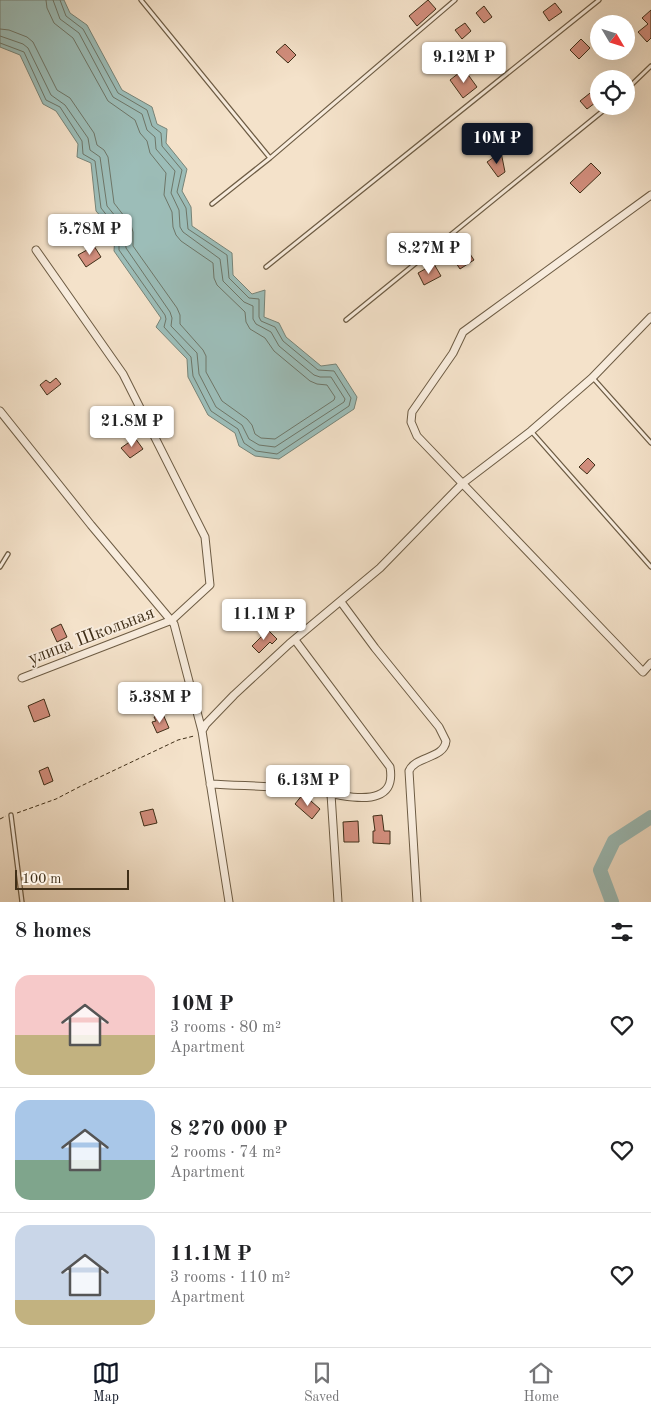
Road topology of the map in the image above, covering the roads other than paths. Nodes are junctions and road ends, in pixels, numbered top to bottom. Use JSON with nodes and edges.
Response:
{"nodes":[{"id":1,"x":141,"y":0,"type":"edge"},
{"id":2,"x":455,"y":0,"type":"edge"},
{"id":3,"x":599,"y":0,"type":"edge"},
{"id":4,"x":651,"y":66,"type":"edge"},
{"id":5,"x":635,"y":81,"type":"edge"},
{"id":6,"x":598,"y":115,"type":"edge"},
{"id":7,"x":270,"y":158,"type":"junction"},
{"id":8,"x":651,"y":194,"type":"edge"},
{"id":9,"x":212,"y":204,"type":"dead end"},
{"id":10,"x":36,"y":250,"type":"dead end"},
{"id":11,"x":266,"y":267,"type":"dead end"},
{"id":12,"x":651,"y":317,"type":"edge"},
{"id":13,"x":346,"y":320,"type":"dead end"},
{"id":14,"x":592,"y":378,"type":"junction"},
{"id":15,"x":0,"y":410,"type":"edge"},
{"id":16,"x":530,"y":430,"type":"junction"},
{"id":17,"x":651,"y":443,"type":"edge"},
{"id":18,"x":463,"y":483,"type":"junction"},
{"id":19,"x":8,"y":554,"type":"dead end"},
{"id":20,"x":0,"y":567,"type":"edge"},
{"id":21,"x":651,"y":567,"type":"edge"},
{"id":22,"x":341,"y":602,"type":"junction"},
{"id":23,"x":172,"y":620,"type":"junction"},
{"id":24,"x":295,"y":640,"type":"junction"},
{"id":25,"x":651,"y":663,"type":"edge"},
{"id":26,"x":22,"y":678,"type":"dead end"},
{"id":27,"x":202,"y":731,"type":"junction"},
{"id":28,"x":210,"y":784,"type":"junction"},
{"id":29,"x":331,"y":794,"type":"junction"},
{"id":30,"x":11,"y":815,"type":"road end"},
{"id":31,"x":22,"y":902,"type":"edge"},
{"id":32,"x":229,"y":902,"type":"edge"},
{"id":33,"x":338,"y":902,"type":"edge"},
{"id":34,"x":418,"y":902,"type":"edge"}],
"edges":[{"from":1,"to":7,"type":"lane"},
{"from":2,"to":7,"type":"lane"},
{"from":3,"to":11,"type":"lane"},
{"from":4,"to":5,"type":"lane"},
{"from":6,"to":13,"type":"lane"},
{"from":7,"to":9,"type":"lane"},
{"from":8,"to":18,"type":"street"},
{"from":10,"to":23,"type":"street"},
{"from":12,"to":14,"type":"street"},
{"from":14,"to":16,"type":"street"},
{"from":14,"to":17,"type":"lane"},
{"from":15,"to":23,"type":"street"},
{"from":16,"to":18,"type":"street"},
{"from":16,"to":21,"type":"lane"},
{"from":18,"to":22,"type":"street"},
{"from":18,"to":25,"type":"street"},
{"from":19,"to":20,"type":"lane"},
{"from":22,"to":24,"type":"street"},
{"from":22,"to":34,"type":"street"},
{"from":23,"to":26,"type":"street","name":"улица Школьная"},
{"from":23,"to":27,"type":"street"},
{"from":24,"to":27,"type":"street"},
{"from":24,"to":29,"type":"street"},
{"from":27,"to":28,"type":"street"},
{"from":28,"to":29,"type":"street"},
{"from":28,"to":32,"type":"street"},
{"from":29,"to":33,"type":"street"},
{"from":30,"to":31,"type":"lane"}]}
